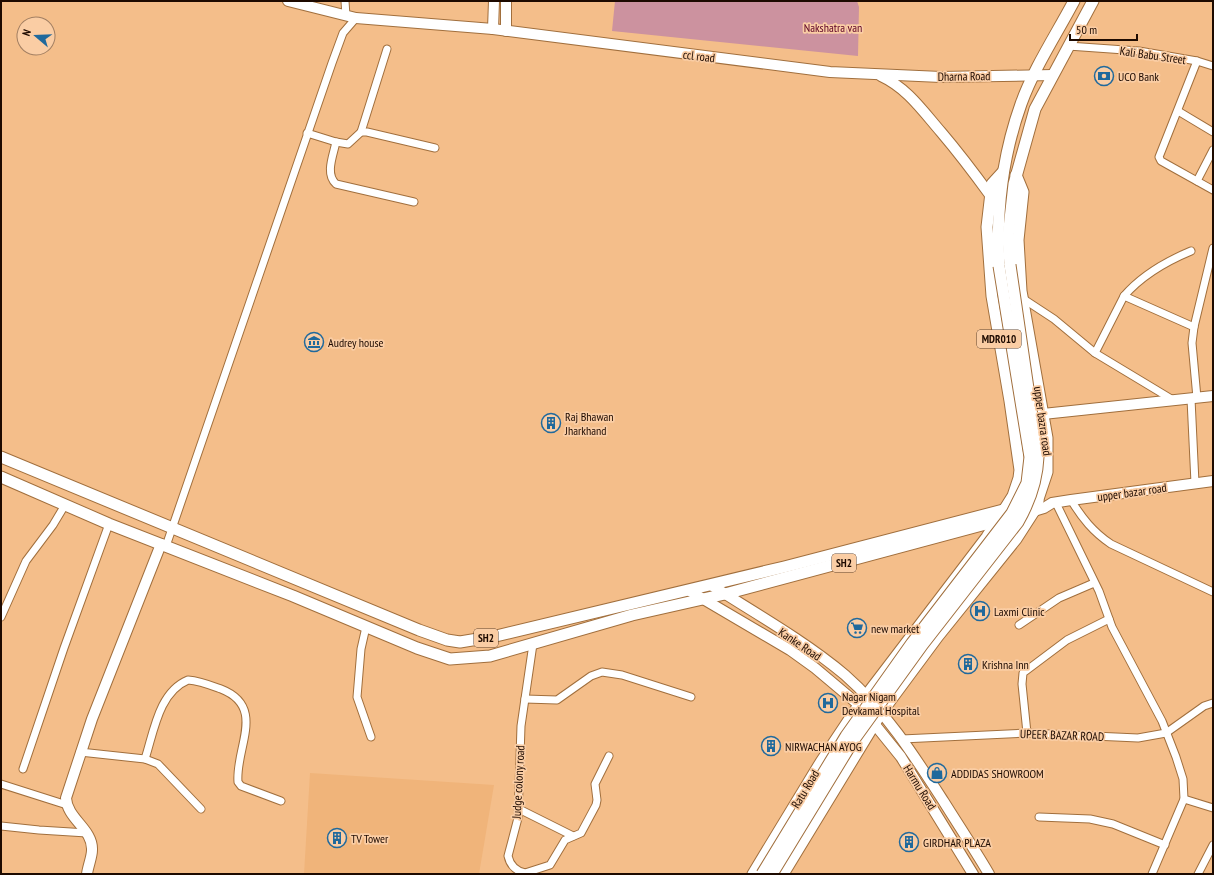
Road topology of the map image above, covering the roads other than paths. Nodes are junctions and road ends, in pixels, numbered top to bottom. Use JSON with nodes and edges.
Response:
{"nodes":[{"id":1,"x":288,"y":1,"type":"edge"},
{"id":2,"x":345,"y":1,"type":"edge"},
{"id":3,"x":494,"y":1,"type":"edge"},
{"id":4,"x":506,"y":1,"type":"edge"},
{"id":5,"x":1074,"y":1,"type":"edge"},
{"id":6,"x":1093,"y":1,"type":"edge"},
{"id":7,"x":351,"y":17,"type":"junction"},
{"id":8,"x":493,"y":29,"type":"junction"},
{"id":9,"x":506,"y":31,"type":"junction"},
{"id":10,"x":1068,"y":46,"type":"junction"},
{"id":11,"x":387,"y":49,"type":"dead end"},
{"id":12,"x":1197,"y":61,"type":"junction"},
{"id":13,"x":1213,"y":66,"type":"edge"},
{"id":14,"x":875,"y":73,"type":"junction"},
{"id":15,"x":1035,"y":74,"type":"junction"},
{"id":16,"x":1053,"y":75,"type":"junction"},
{"id":17,"x":1178,"y":111,"type":"junction"},
{"id":18,"x":361,"y":132,"type":"junction"},
{"id":19,"x":1213,"y":132,"type":"edge"},
{"id":20,"x":307,"y":133,"type":"junction"},
{"id":21,"x":336,"y":142,"type":"junction"},
{"id":22,"x":435,"y":148,"type":"dead end"},
{"id":23,"x":1213,"y":150,"type":"edge"},
{"id":24,"x":1003,"y":172,"type":"junction"},
{"id":25,"x":1016,"y":176,"type":"junction"},
{"id":26,"x":1197,"y":181,"type":"junction"},
{"id":27,"x":1213,"y":190,"type":"edge"},
{"id":28,"x":990,"y":195,"type":"junction"},
{"id":29,"x":414,"y":202,"type":"dead end"},
{"id":30,"x":1213,"y":248,"type":"edge"},
{"id":31,"x":1191,"y":250,"type":"dead end"},
{"id":32,"x":1004,"y":266,"type":"junction"},
{"id":33,"x":1124,"y":296,"type":"junction"},
{"id":34,"x":1022,"y":298,"type":"junction"},
{"id":35,"x":1194,"y":327,"type":"junction"},
{"id":36,"x":1096,"y":353,"type":"junction"},
{"id":37,"x":1213,"y":396,"type":"edge"},
{"id":38,"x":1194,"y":398,"type":"junction"},
{"id":39,"x":1175,"y":401,"type":"junction"},
{"id":40,"x":1044,"y":414,"type":"junction"},
{"id":41,"x":1,"y":458,"type":"edge"},
{"id":42,"x":1,"y":476,"type":"edge"},
{"id":43,"x":1213,"y":481,"type":"edge"},
{"id":44,"x":1195,"y":483,"type":"junction"},
{"id":45,"x":1071,"y":500,"type":"junction"},
{"id":46,"x":1054,"y":503,"type":"junction"},
{"id":47,"x":65,"y":505,"type":"junction"},
{"id":48,"x":1036,"y":506,"type":"junction"},
{"id":49,"x":1006,"y":508,"type":"junction"},
{"id":50,"x":998,"y":521,"type":"junction"},
{"id":51,"x":109,"y":524,"type":"junction"},
{"id":52,"x":171,"y":528,"type":"junction"},
{"id":53,"x":163,"y":545,"type":"junction"},
{"id":54,"x":1094,"y":583,"type":"junction"},
{"id":55,"x":711,"y":585,"type":"junction"},
{"id":56,"x":688,"y":590,"type":"junction"},
{"id":57,"x":1213,"y":592,"type":"edge"},
{"id":58,"x":725,"y":594,"type":"junction"},
{"id":59,"x":704,"y":599,"type":"junction"},
{"id":60,"x":1,"y":617,"type":"edge"},
{"id":61,"x":1109,"y":619,"type":"junction"},
{"id":62,"x":1019,"y":625,"type":"dead end"},
{"id":63,"x":366,"y":627,"type":"junction"},
{"id":64,"x":533,"y":644,"type":"junction"},
{"id":65,"x":691,"y":696,"type":"dead end"},
{"id":66,"x":866,"y":696,"type":"junction"},
{"id":67,"x":525,"y":699,"type":"junction"},
{"id":68,"x":1213,"y":703,"type":"edge"},
{"id":69,"x":859,"y":705,"type":"junction"},
{"id":70,"x":881,"y":713,"type":"junction"},
{"id":71,"x":874,"y":723,"type":"junction"},
{"id":72,"x":1027,"y":733,"type":"junction"},
{"id":73,"x":1166,"y":733,"type":"junction"},
{"id":74,"x":371,"y":737,"type":"dead end"},
{"id":75,"x":902,"y":739,"type":"junction"},
{"id":76,"x":80,"y":752,"type":"junction"},
{"id":77,"x":609,"y":756,"type":"dead end"},
{"id":78,"x":145,"y":759,"type":"junction"},
{"id":79,"x":23,"y":769,"type":"dead end"},
{"id":80,"x":1,"y":784,"type":"edge"},
{"id":81,"x":1184,"y":799,"type":"junction"},
{"id":82,"x":281,"y":801,"type":"dead end"},
{"id":83,"x":67,"y":805,"type":"junction"},
{"id":84,"x":1213,"y":808,"type":"edge"},
{"id":85,"x":201,"y":809,"type":"dead end"},
{"id":86,"x":519,"y":809,"type":"junction"},
{"id":87,"x":1039,"y":817,"type":"dead end"},
{"id":88,"x":1,"y":826,"type":"edge"},
{"id":89,"x":87,"y":833,"type":"junction"},
{"id":90,"x":573,"y":836,"type":"junction"},
{"id":91,"x":1165,"y":844,"type":"junction"},
{"id":92,"x":1213,"y":845,"type":"edge"},
{"id":93,"x":87,"y":874,"type":"edge"},
{"id":94,"x":753,"y":874,"type":"edge"},
{"id":95,"x":762,"y":874,"type":"edge"},
{"id":96,"x":772,"y":874,"type":"edge"},
{"id":97,"x":783,"y":874,"type":"edge"},
{"id":98,"x":973,"y":874,"type":"edge"},
{"id":99,"x":989,"y":874,"type":"edge"},
{"id":100,"x":1152,"y":874,"type":"edge"},
{"id":101,"x":1198,"y":874,"type":"edge"}],
"edges":[{"from":1,"to":7,"type":"street","name":"ccl road"},
{"from":2,"to":7,"type":"street"},
{"from":3,"to":8,"type":"street"},
{"from":4,"to":9,"type":"street"},
{"from":5,"to":15,"type":"main road"},
{"from":6,"to":10,"type":"main road"},
{"from":7,"to":8,"type":"street","name":"ccl road"},
{"from":7,"to":20,"type":"street"},
{"from":8,"to":9,"type":"street","name":"ccl road"},
{"from":9,"to":14,"type":"street","name":"ccl road"},
{"from":10,"to":12,"type":"street","name":"Kali Babu Street"},
{"from":10,"to":16,"type":"main road"},
{"from":11,"to":18,"type":"street"},
{"from":12,"to":13,"type":"street","name":"Kali Babu Street"},
{"from":12,"to":17,"type":"street"},
{"from":14,"to":15,"type":"street","name":"Dharna Road"},
{"from":14,"to":28,"type":"street","name":"ccl road"},
{"from":15,"to":16,"type":"street","name":"Dharna Road"},
{"from":15,"to":24,"type":"main road"},
{"from":16,"to":25,"type":"main road"},
{"from":17,"to":19,"type":"street"},
{"from":17,"to":26,"type":"street"},
{"from":18,"to":21,"type":"street"},
{"from":18,"to":22,"type":"street"},
{"from":20,"to":21,"type":"street"},
{"from":20,"to":52,"type":"street"},
{"from":21,"to":29,"type":"street"},
{"from":23,"to":26,"type":"street"},
{"from":24,"to":28,"type":"main road","number":"MDR010"},
{"from":24,"to":32,"type":"main road"},
{"from":25,"to":32,"type":"main road"},
{"from":25,"to":34,"type":"main road","name":"upper bazra road","number":"MDR010"},
{"from":26,"to":27,"type":"street"},
{"from":28,"to":49,"type":"main road","number":"MDR010"},
{"from":30,"to":35,"type":"street"},
{"from":31,"to":33,"type":"street"},
{"from":32,"to":95,"type":"main road","bridge":true},
{"from":32,"to":96,"type":"main road","bridge":true},
{"from":33,"to":35,"type":"street"},
{"from":33,"to":36,"type":"street"},
{"from":34,"to":36,"type":"street"},
{"from":34,"to":40,"type":"main road","name":"upper bazra road","number":"MDR010"},
{"from":35,"to":38,"type":"street"},
{"from":36,"to":39,"type":"street"},
{"from":37,"to":38,"type":"street"},
{"from":38,"to":39,"type":"street"},
{"from":38,"to":44,"type":"street"},
{"from":39,"to":40,"type":"street"},
{"from":40,"to":48,"type":"main road","name":"upper bazra road","number":"MDR010"},
{"from":41,"to":52,"type":"main road","number":"SH2"},
{"from":42,"to":47,"type":"main road","number":"SH2"},
{"from":43,"to":44,"type":"street","name":"upper bazar road"},
{"from":44,"to":45,"type":"street","name":"upper bazar road"},
{"from":45,"to":46,"type":"street","name":"upper bazar road"},
{"from":45,"to":57,"type":"street"},
{"from":46,"to":48,"type":"street","name":"upper bazar road"},
{"from":46,"to":54,"type":"street"},
{"from":47,"to":51,"type":"main road","number":"SH2"},
{"from":47,"to":60,"type":"street"},
{"from":48,"to":49,"type":"main road","name":"upper bazar road"},
{"from":48,"to":50,"type":"main road","name":"upper bazar road"},
{"from":48,"to":70,"type":"main road","name":"upper bazra road","number":"MDR010"},
{"from":49,"to":50,"type":"main road","number":"MDR010"},
{"from":49,"to":55,"type":"main road","number":"SH2"},
{"from":50,"to":58,"type":"main road","number":"SH2"},
{"from":50,"to":66,"type":"main road","number":"MDR010"},
{"from":51,"to":53,"type":"main road","number":"SH2"},
{"from":51,"to":79,"type":"street"},
{"from":52,"to":53,"type":"street"},
{"from":52,"to":56,"type":"main road","number":"SH2"},
{"from":53,"to":63,"type":"main road","number":"SH2"},
{"from":53,"to":76,"type":"street"},
{"from":54,"to":61,"type":"street"},
{"from":54,"to":62,"type":"street"},
{"from":55,"to":56,"type":"main road","number":"SH2"},
{"from":55,"to":58,"type":"street","name":"Kanke Road"},
{"from":56,"to":59,"type":"street","name":"Kanke Road"},
{"from":58,"to":59,"type":"main road","number":"SH2"},
{"from":58,"to":66,"type":"street","name":"Kanke Road"},
{"from":59,"to":64,"type":"main road","number":"SH2"},
{"from":59,"to":69,"type":"street","name":"Kanke Road"},
{"from":61,"to":72,"type":"street"},
{"from":61,"to":73,"type":"street"},
{"from":63,"to":64,"type":"main road","number":"SH2"},
{"from":63,"to":74,"type":"street"},
{"from":64,"to":67,"type":"street","name":"Judge colony road"},
{"from":65,"to":67,"type":"street"},
{"from":66,"to":69,"type":"main road","number":"MDR010"},
{"from":66,"to":70,"type":"street","name":"Kanke Road"},
{"from":67,"to":86,"type":"street","name":"Judge colony road"},
{"from":68,"to":73,"type":"street","name":"UPEER BAZAR ROAD"},
{"from":69,"to":71,"type":"street","name":"Harmu Road"},
{"from":69,"to":94,"type":"main road","name":"Ratu Road"},
{"from":70,"to":71,"type":"main road","name":"Ratu Road"},
{"from":70,"to":75,"type":"street","name":"Harmu Road"},
{"from":71,"to":97,"type":"main road","name":"Ratu Road"},
{"from":71,"to":98,"type":"street","name":"Harmu Road"},
{"from":72,"to":73,"type":"street","name":"UPEER BAZAR ROAD"},
{"from":72,"to":75,"type":"street","name":"UPEER BAZAR ROAD"},
{"from":73,"to":81,"type":"street"},
{"from":75,"to":99,"type":"street","name":"Harmu Road"},
{"from":76,"to":78,"type":"street"},
{"from":76,"to":83,"type":"street"},
{"from":77,"to":90,"type":"street","name":"Judge colony road"},
{"from":78,"to":82,"type":"street"},
{"from":78,"to":85,"type":"street"},
{"from":80,"to":83,"type":"street"},
{"from":81,"to":84,"type":"street"},
{"from":81,"to":91,"type":"street"},
{"from":83,"to":89,"type":"street"},
{"from":86,"to":90,"type":"street"},
{"from":86,"to":90,"type":"street","name":"Judge colony road"},
{"from":87,"to":91,"type":"street"},
{"from":88,"to":89,"type":"street"},
{"from":89,"to":93,"type":"street"},
{"from":91,"to":100,"type":"street"},
{"from":92,"to":101,"type":"street"}]}
